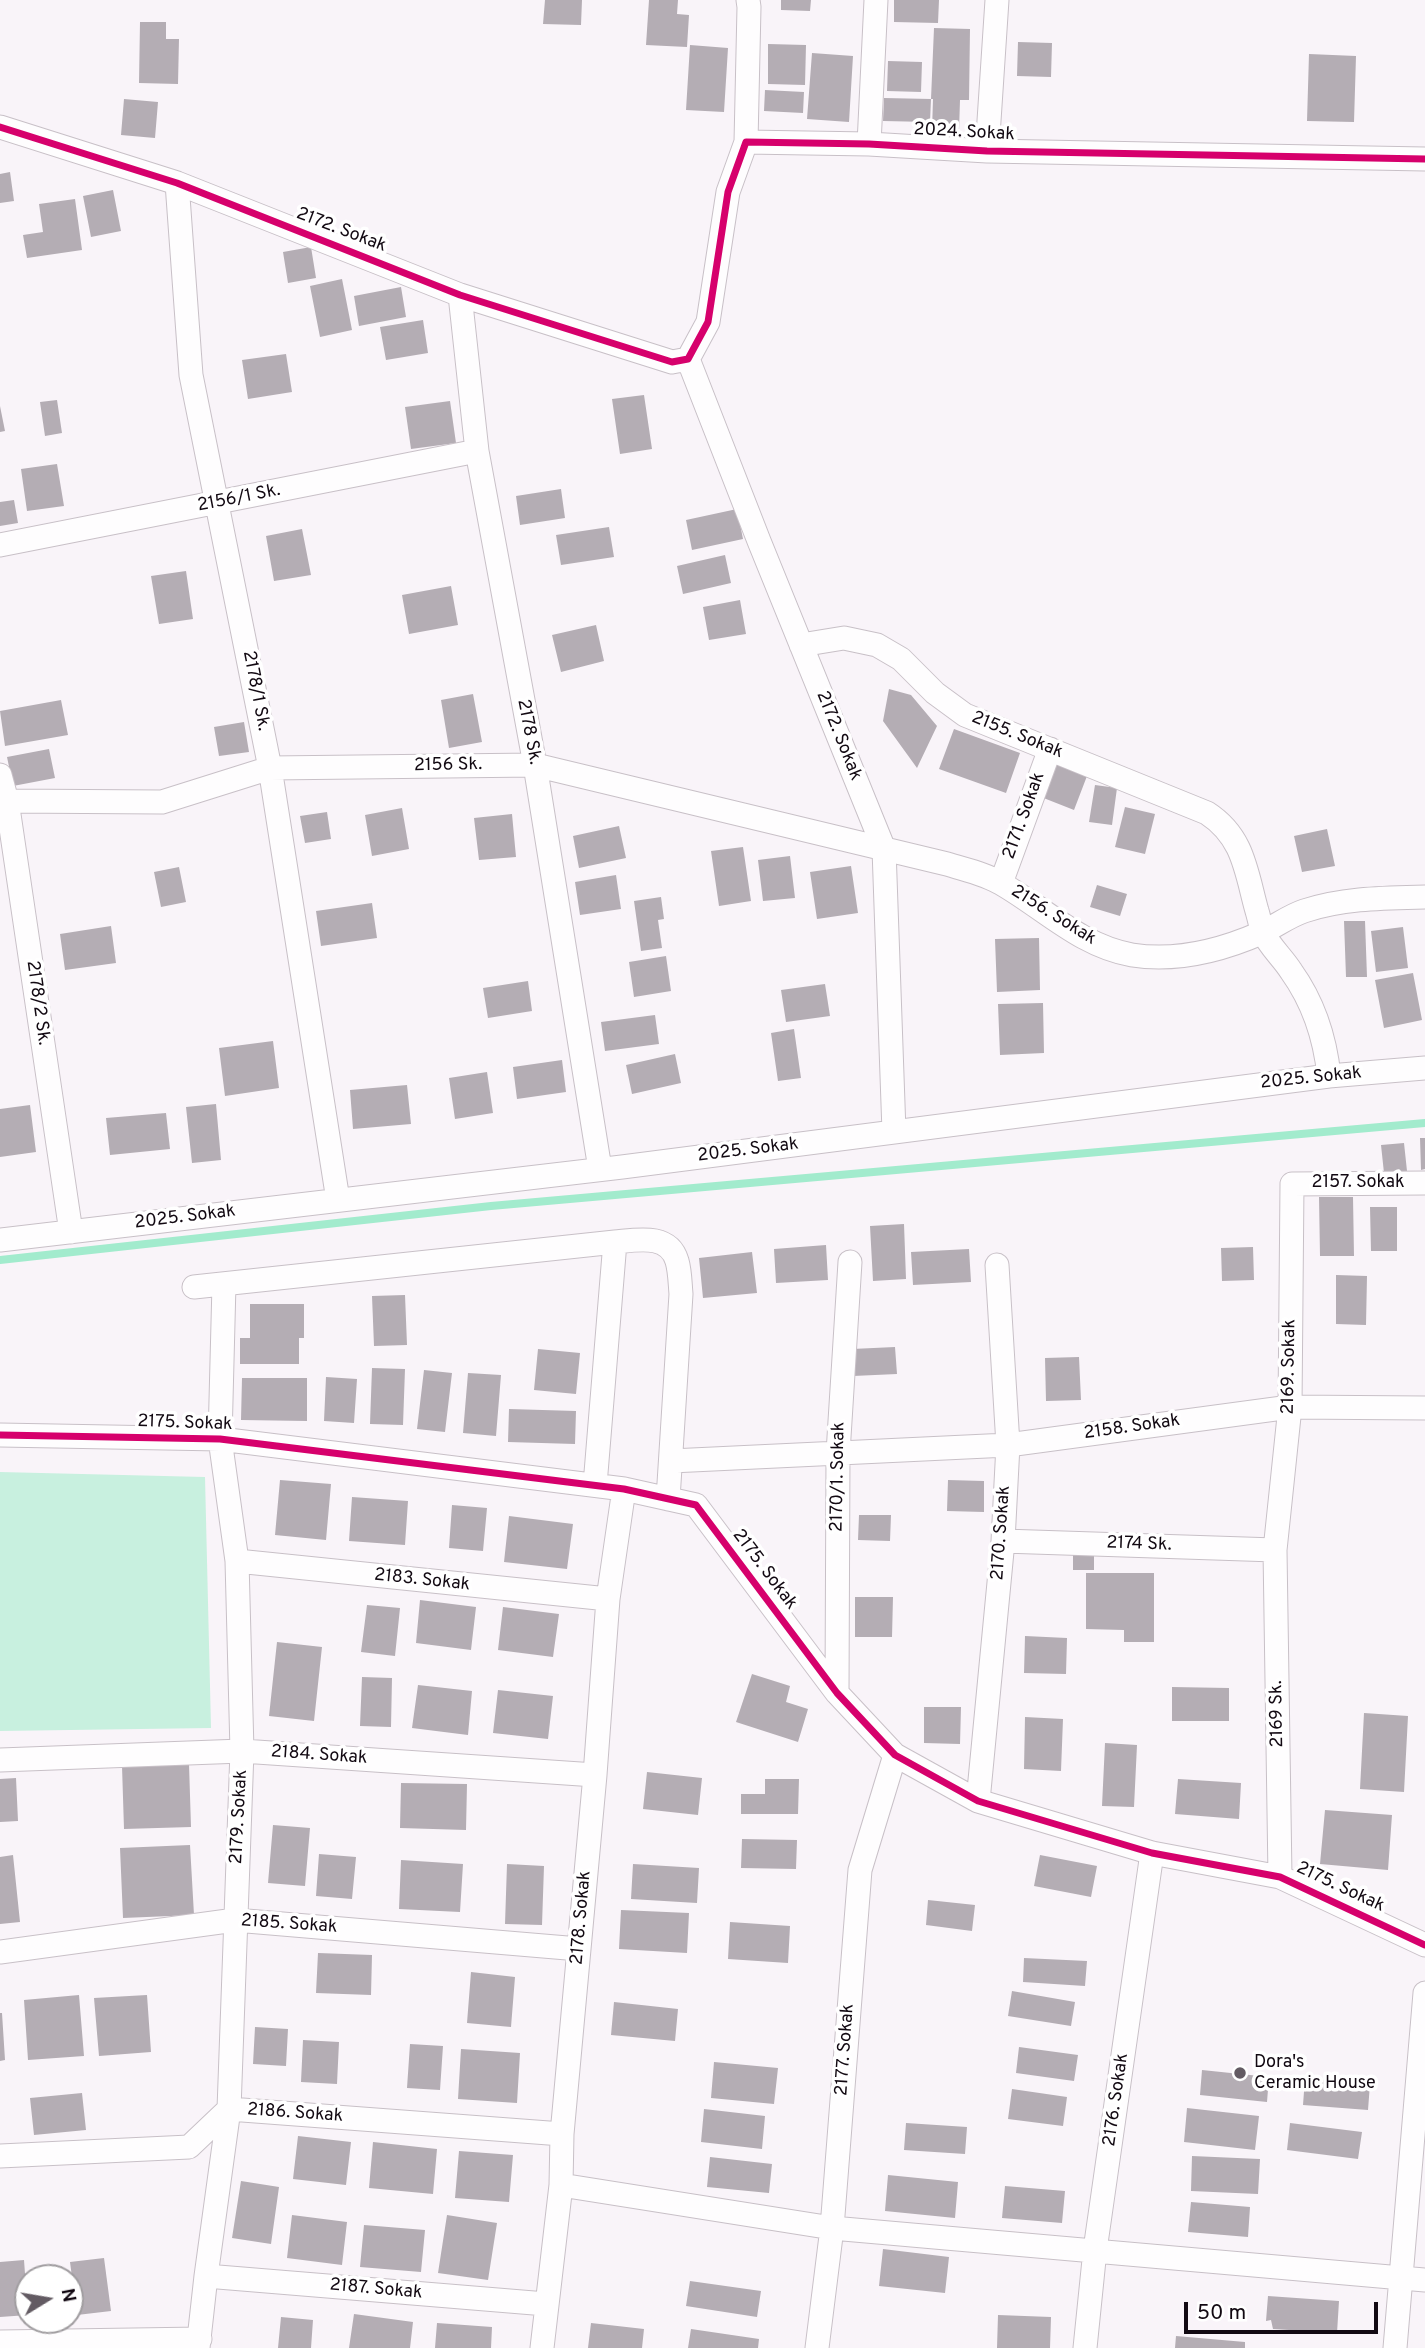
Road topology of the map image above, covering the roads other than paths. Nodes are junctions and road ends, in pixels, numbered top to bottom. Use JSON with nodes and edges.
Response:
{"nodes":[{"id":1,"x":748,"y":0,"type":"edge"},
{"id":2,"x":876,"y":0,"type":"edge"},
{"id":3,"x":996,"y":0,"type":"edge"},
{"id":4,"x":0,"y":127,"type":"edge"},
{"id":5,"x":746,"y":142,"type":"junction"},
{"id":6,"x":869,"y":144,"type":"junction"},
{"id":7,"x":988,"y":151,"type":"junction"},
{"id":8,"x":1425,"y":159,"type":"edge"},
{"id":9,"x":177,"y":183,"type":"junction"},
{"id":10,"x":460,"y":295,"type":"junction"},
{"id":11,"x":680,"y":360,"type":"junction"},
{"id":12,"x":477,"y":451,"type":"junction"},
{"id":13,"x":216,"y":504,"type":"junction"},
{"id":14,"x":0,"y":545,"type":"edge"},
{"id":15,"x":802,"y":645,"type":"junction"},
{"id":16,"x":1050,"y":749,"type":"junction"},
{"id":17,"x":535,"y":765,"type":"junction"},
{"id":18,"x":270,"y":768,"type":"junction"},
{"id":19,"x":0,"y":775,"type":"edge"},
{"id":20,"x":7,"y":801,"type":"junction"},
{"id":21,"x":884,"y":849,"type":"junction"},
{"id":22,"x":1001,"y":883,"type":"junction"},
{"id":23,"x":1425,"y":897,"type":"edge"},
{"id":24,"x":1263,"y":932,"type":"junction"},
{"id":25,"x":1425,"y":1068,"type":"edge"},
{"id":26,"x":1329,"y":1076,"type":"junction"},
{"id":27,"x":894,"y":1132,"type":"junction"},
{"id":28,"x":600,"y":1169,"type":"junction"},
{"id":29,"x":1425,"y":1183,"type":"edge"},
{"id":30,"x":1292,"y":1184,"type":"joint"},
{"id":31,"x":338,"y":1200,"type":"junction"},
{"id":32,"x":71,"y":1232,"type":"junction"},
{"id":33,"x":0,"y":1240,"type":"edge"},
{"id":34,"x":615,"y":1242,"type":"junction"},
{"id":35,"x":850,"y":1262,"type":"dead end"},
{"id":36,"x":997,"y":1265,"type":"dead end"},
{"id":37,"x":224,"y":1284,"type":"junction"},
{"id":38,"x":194,"y":1287,"type":"dead end"},
{"id":39,"x":1290,"y":1407,"type":"junction"},
{"id":40,"x":1425,"y":1408,"type":"edge"},
{"id":41,"x":0,"y":1435,"type":"edge"},
{"id":42,"x":220,"y":1439,"type":"junction"},
{"id":43,"x":1008,"y":1444,"type":"junction"},
{"id":44,"x":838,"y":1453,"type":"junction"},
{"id":45,"x":671,"y":1461,"type":"junction"},
{"id":46,"x":595,"y":1485,"type":"junction"},
{"id":47,"x":624,"y":1489,"type":"junction"},
{"id":48,"x":668,"y":1499,"type":"junction"},
{"id":49,"x":1003,"y":1541,"type":"junction"},
{"id":50,"x":1275,"y":1550,"type":"junction"},
{"id":51,"x":237,"y":1561,"type":"junction"},
{"id":52,"x":608,"y":1599,"type":"junction"},
{"id":53,"x":837,"y":1693,"type":"junction"},
{"id":54,"x":243,"y":1751,"type":"junction"},
{"id":55,"x":895,"y":1755,"type":"junction"},
{"id":56,"x":0,"y":1760,"type":"edge"},
{"id":57,"x":595,"y":1775,"type":"junction"},
{"id":58,"x":978,"y":1801,"type":"junction"},
{"id":59,"x":1152,"y":1853,"type":"junction"},
{"id":60,"x":1280,"y":1877,"type":"junction"},
{"id":61,"x":235,"y":1920,"type":"junction"},
{"id":62,"x":1425,"y":1945,"type":"edge"},
{"id":63,"x":579,"y":1949,"type":"junction"},
{"id":64,"x":0,"y":1952,"type":"edge"},
{"id":65,"x":1425,"y":1993,"type":"edge"},
{"id":66,"x":229,"y":2109,"type":"junction"},
{"id":67,"x":562,"y":2134,"type":"junction"},
{"id":68,"x":0,"y":2156,"type":"edge"},
{"id":69,"x":561,"y":2185,"type":"junction"},
{"id":70,"x":832,"y":2228,"type":"junction"},
{"id":71,"x":1095,"y":2250,"type":"junction"},
{"id":72,"x":205,"y":2276,"type":"junction"},
{"id":73,"x":1401,"y":2277,"type":"junction"},
{"id":74,"x":1425,"y":2280,"type":"edge"},
{"id":75,"x":546,"y":2304,"type":"junction"},
{"id":76,"x":0,"y":2342,"type":"edge"},
{"id":77,"x":199,"y":2344,"type":"edge"},
{"id":78,"x":542,"y":2348,"type":"edge"},
{"id":79,"x":817,"y":2348,"type":"edge"},
{"id":80,"x":1086,"y":2348,"type":"edge"},
{"id":81,"x":1395,"y":2348,"type":"edge"}],
"edges":[{"from":1,"to":5,"type":"street"},
{"from":2,"to":6,"type":"street"},
{"from":3,"to":7,"type":"street"},
{"from":4,"to":9,"type":"street","name":"2172. Sokak"},
{"from":5,"to":6,"type":"street","name":"2024. Sokak"},
{"from":5,"to":11,"type":"street"},
{"from":6,"to":7,"type":"street","name":"2024. Sokak"},
{"from":7,"to":8,"type":"street","name":"2024. Sokak"},
{"from":9,"to":10,"type":"street","name":"2172. Sokak"},
{"from":9,"to":13,"type":"street","name":"2178/1 Sk."},
{"from":10,"to":11,"type":"street","name":"2172. Sokak"},
{"from":10,"to":12,"type":"street","name":"2178 Sk."},
{"from":11,"to":15,"type":"street","name":"2172. Sokak"},
{"from":12,"to":13,"type":"street","name":"2156/1 Sk."},
{"from":12,"to":17,"type":"street","name":"2178 Sk."},
{"from":13,"to":14,"type":"street","name":"2156/1 Sk."},
{"from":13,"to":18,"type":"street","name":"2178/1 Sk."},
{"from":15,"to":16,"type":"street","name":"2155. Sokak"},
{"from":15,"to":21,"type":"street","name":"2172. Sokak"},
{"from":16,"to":22,"type":"street","name":"2171. Sokak"},
{"from":16,"to":24,"type":"street","name":"2155. Sokak"},
{"from":17,"to":18,"type":"street","name":"2156 Sk."},
{"from":17,"to":21,"type":"street","name":"2156 Sk."},
{"from":17,"to":28,"type":"street","name":"2178 Sk."},
{"from":18,"to":20,"type":"street","name":"2156 Sk."},
{"from":18,"to":31,"type":"street","name":"2178/1 Sk."},
{"from":19,"to":20,"type":"street","name":"2178/2 Sk."},
{"from":20,"to":32,"type":"street","name":"2178/2 Sk."},
{"from":21,"to":22,"type":"street","name":"2156. Sokak"},
{"from":21,"to":27,"type":"street","name":"2172. Sokak"},
{"from":22,"to":24,"type":"street","name":"2156. Sokak"},
{"from":23,"to":24,"type":"street","name":"2156. Sokak"},
{"from":24,"to":26,"type":"street"},
{"from":25,"to":26,"type":"street","name":"2025. Sokak"},
{"from":26,"to":27,"type":"street","name":"2025. Sokak"},
{"from":27,"to":28,"type":"street","name":"2025. Sokak"},
{"from":28,"to":31,"type":"street","name":"2025. Sokak"},
{"from":29,"to":30,"type":"street","name":"2157. Sokak"},
{"from":30,"to":39,"type":"street","name":"2169. Sokak"},
{"from":31,"to":32,"type":"street","name":"2025. Sokak"},
{"from":32,"to":33,"type":"street","name":"2025. Sokak"},
{"from":34,"to":37,"type":"street"},
{"from":34,"to":45,"type":"street"},
{"from":34,"to":46,"type":"street"},
{"from":35,"to":44,"type":"street","name":"2170/1. Sokak"},
{"from":36,"to":43,"type":"street","name":"2170. Sokak"},
{"from":37,"to":38,"type":"street"},
{"from":37,"to":42,"type":"street","name":"2179. Sokak"},
{"from":39,"to":40,"type":"street","name":"2158. Sokak"},
{"from":39,"to":43,"type":"street","name":"2158. Sokak"},
{"from":39,"to":50,"type":"street","name":"2169. Sokak"},
{"from":41,"to":42,"type":"street","name":"2175. Sokak"},
{"from":42,"to":46,"type":"street","name":"2175. Sokak"},
{"from":42,"to":51,"type":"street","name":"2179. Sokak"},
{"from":43,"to":44,"type":"street","name":"2158. Sokak"},
{"from":43,"to":49,"type":"street","name":"2170. Sokak"},
{"from":44,"to":45,"type":"street","name":"2158. Sokak"},
{"from":44,"to":53,"type":"street","name":"2170/1. Sokak"},
{"from":45,"to":48,"type":"street"},
{"from":46,"to":47,"type":"street","name":"2175. Sokak"},
{"from":47,"to":48,"type":"street","name":"2175. Sokak"},
{"from":47,"to":52,"type":"street","name":"2178. Sokak"},
{"from":48,"to":53,"type":"street","name":"2175. Sokak"},
{"from":49,"to":50,"type":"street","name":"2174 Sk."},
{"from":49,"to":58,"type":"street","name":"2170. Sokak"},
{"from":50,"to":60,"type":"street","name":"2169 Sk."},
{"from":51,"to":52,"type":"street","name":"2183. Sokak"},
{"from":51,"to":54,"type":"street","name":"2179. Sokak"},
{"from":52,"to":57,"type":"street","name":"2178. Sokak"},
{"from":53,"to":55,"type":"street","name":"2175. Sokak"},
{"from":54,"to":56,"type":"street","name":"2184. Sokak"},
{"from":54,"to":57,"type":"street","name":"2184. Sokak"},
{"from":54,"to":61,"type":"street","name":"2179. Sokak"},
{"from":55,"to":58,"type":"street","name":"2175. Sokak"},
{"from":55,"to":70,"type":"street","name":"2177. Sokak"},
{"from":57,"to":63,"type":"street","name":"2178. Sokak"},
{"from":58,"to":59,"type":"street","name":"2175. Sokak"},
{"from":59,"to":60,"type":"street","name":"2175. Sokak"},
{"from":59,"to":71,"type":"street","name":"2176. Sokak"},
{"from":60,"to":62,"type":"street","name":"2175. Sokak"},
{"from":61,"to":63,"type":"street","name":"2185. Sokak"},
{"from":61,"to":64,"type":"street","name":"2185. Sokak"},
{"from":61,"to":66,"type":"street","name":"2179. Sokak"},
{"from":63,"to":67,"type":"street","name":"2178. Sokak"},
{"from":65,"to":73,"type":"street"},
{"from":66,"to":67,"type":"street","name":"2186. Sokak"},
{"from":66,"to":68,"type":"street","name":"2186. Sokak"},
{"from":66,"to":72,"type":"street","name":"2179. Sokak"},
{"from":67,"to":69,"type":"street","name":"2178. Sokak"},
{"from":69,"to":70,"type":"street"},
{"from":69,"to":75,"type":"street","name":"2178. Sokak"},
{"from":70,"to":71,"type":"street"},
{"from":70,"to":79,"type":"street","name":"2177. Sokak"},
{"from":71,"to":73,"type":"street"},
{"from":71,"to":80,"type":"street","name":"2176. Sokak"},
{"from":72,"to":75,"type":"street","name":"2187. Sokak"},
{"from":72,"to":77,"type":"street","name":"2179. Sokak"},
{"from":73,"to":74,"type":"street"},
{"from":73,"to":81,"type":"street"},
{"from":75,"to":78,"type":"street","name":"2178. Sokak"},
{"from":76,"to":77,"type":"street"}]}
